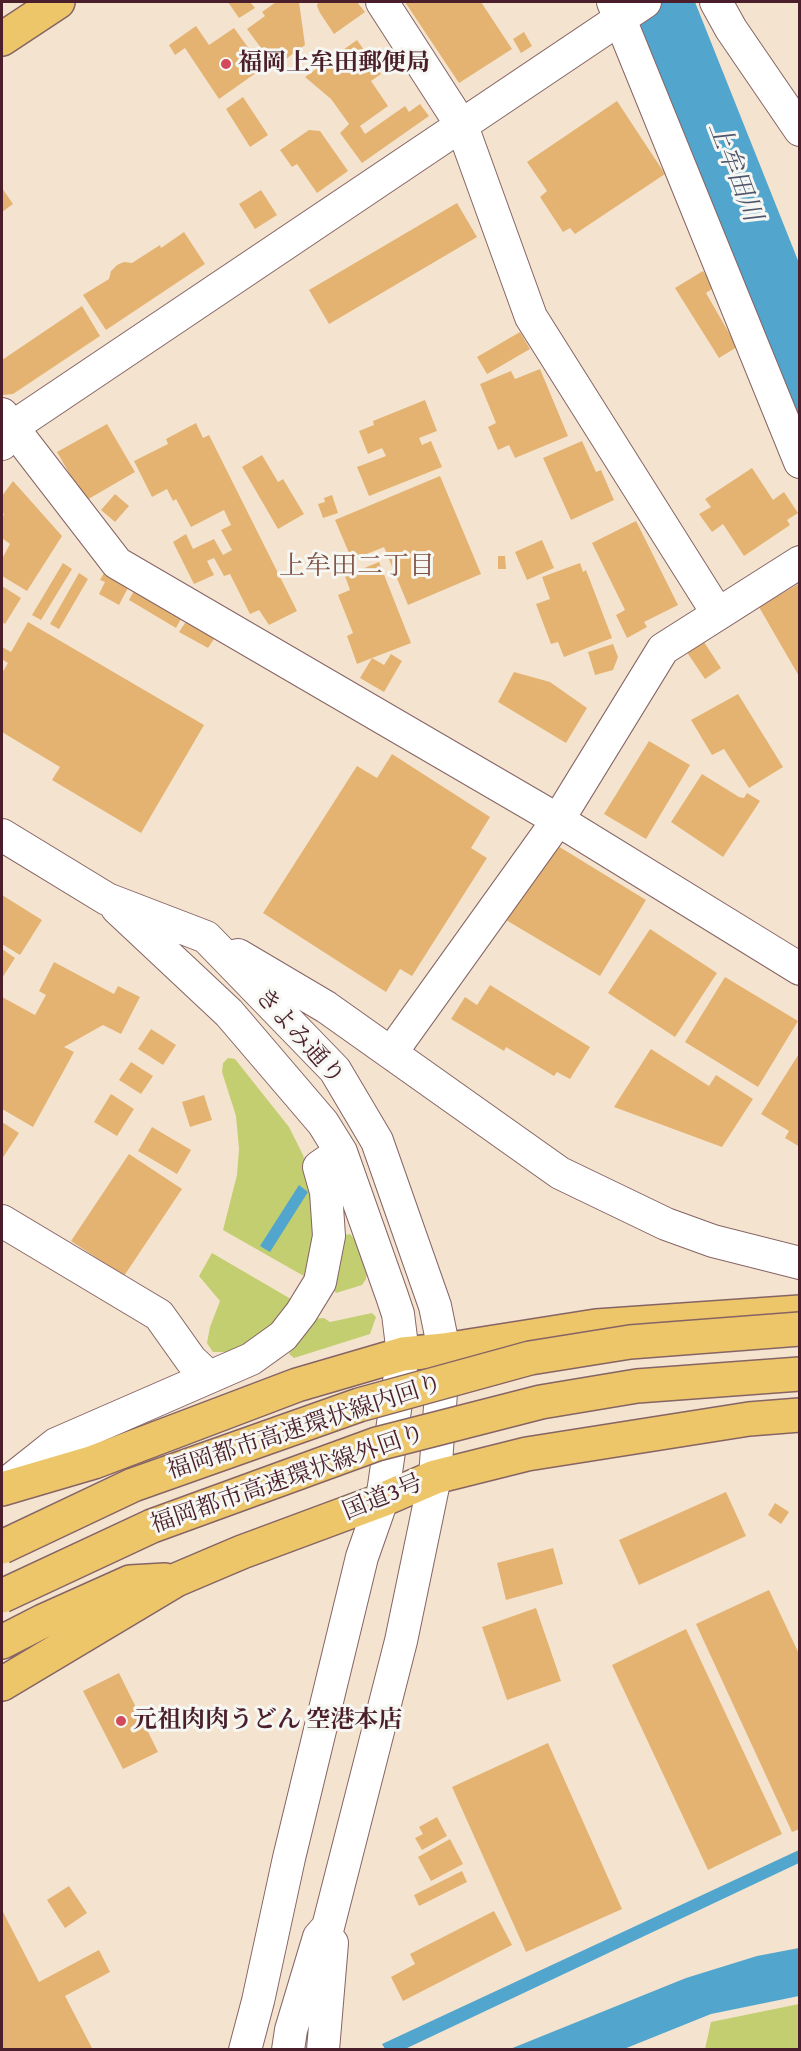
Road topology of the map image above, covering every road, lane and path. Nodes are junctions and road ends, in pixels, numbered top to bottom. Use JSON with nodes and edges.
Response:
{"nodes":[{"id":1,"x":55,"y":2,"type":"edge"},
{"id":2,"x":382,"y":2,"type":"edge"},
{"id":3,"x":716,"y":2,"type":"edge"},
{"id":4,"x":627,"y":9,"type":"edge"},
{"id":5,"x":2,"y":39,"type":"edge"},
{"id":6,"x":462,"y":126,"type":"junction"},
{"id":7,"x":800,"y":130,"type":"edge"},
{"id":8,"x":5,"y":429,"type":"edge"},
{"id":9,"x":800,"y":462,"type":"edge"},
{"id":10,"x":800,"y":562,"type":"edge"},
{"id":11,"x":718,"y":614,"type":"junction"},
{"id":12,"x":558,"y":820,"type":"junction"},
{"id":13,"x":2,"y":835,"type":"edge"},
{"id":14,"x":107,"y":899,"type":"junction"},
{"id":15,"x":206,"y":937,"type":"junction"},
{"id":16,"x":800,"y":969,"type":"edge"},
{"id":17,"x":391,"y":1053,"type":"junction"},
{"id":18,"x":341,"y":1152,"type":"junction"},
{"id":19,"x":2,"y":1221,"type":"edge"},
{"id":20,"x":800,"y":1263,"type":"edge"},
{"id":21,"x":800,"y":1312,"type":"edge"},
{"id":22,"x":800,"y":1329,"type":"edge"},
{"id":23,"x":444,"y":1350,"type":"junction"},
{"id":24,"x":404,"y":1354,"type":"junction"},
{"id":25,"x":800,"y":1374,"type":"edge"},
{"id":26,"x":209,"y":1377,"type":"junction"},
{"id":27,"x":800,"y":1415,"type":"edge"},
{"id":28,"x":435,"y":1477,"type":"junction"},
{"id":29,"x":2,"y":1488,"type":"edge"},
{"id":30,"x":382,"y":1500,"type":"junction"},
{"id":31,"x":2,"y":1547,"type":"edge"},
{"id":32,"x":176,"y":1580,"type":"junction"},
{"id":33,"x":2,"y":1596,"type":"edge"},
{"id":34,"x":2,"y":1642,"type":"edge"},
{"id":35,"x":2,"y":1684,"type":"edge"},
{"id":36,"x":328,"y":1927,"type":"junction"},
{"id":37,"x":245,"y":2049,"type":"edge"},
{"id":38,"x":288,"y":2049,"type":"edge"},
{"id":39,"x":323,"y":2049,"type":"edge"}],
"edges":[{"from":1,"to":5,"type":"main road"},
{"from":2,"to":6,"type":"street"},
{"from":3,"to":7,"type":"street"},
{"from":4,"to":6,"type":"street"},
{"from":4,"to":9,"type":"street"},
{"from":6,"to":8,"type":"street"},
{"from":6,"to":11,"type":"street"},
{"from":8,"to":12,"type":"street"},
{"from":10,"to":11,"type":"street"},
{"from":11,"to":12,"type":"street"},
{"from":12,"to":16,"type":"street"},
{"from":12,"to":17,"type":"street"},
{"from":13,"to":14,"type":"street","name":"きよみ通り"},
{"from":14,"to":15,"type":"street","name":"きよみ通り"},
{"from":14,"to":18,"type":"street","name":"きよみ通り"},
{"from":15,"to":17,"type":"street"},
{"from":15,"to":23,"type":"street","name":"きよみ通り"},
{"from":17,"to":20,"type":"street"},
{"from":18,"to":24,"type":"street","name":"きよみ通り"},
{"from":18,"to":26,"type":"street"},
{"from":19,"to":26,"type":"street"},
{"from":21,"to":23,"type":"main road"},
{"from":22,"to":31,"type":"main road","name":"福岡都市高速環状線内回り","bridge":true},
{"from":23,"to":24,"type":"main road"},
{"from":23,"to":28,"type":"street","name":"きよみ通り"},
{"from":24,"to":29,"type":"main road"},
{"from":24,"to":30,"type":"street","name":"きよみ通り"},
{"from":25,"to":33,"type":"main road","name":"福岡都市高速環状線外回り","bridge":true},
{"from":26,"to":29,"type":"street"},
{"from":27,"to":28,"type":"main road","name":"国道3号"},
{"from":28,"to":30,"type":"main road","name":"国道3号"},
{"from":28,"to":36,"type":"street","name":"きよみ通り"},
{"from":30,"to":32,"type":"main road","name":"国道3号"},
{"from":30,"to":37,"type":"street","name":"きよみ通り"},
{"from":32,"to":34,"type":"main road"},
{"from":32,"to":35,"type":"main road","name":"国道3号"},
{"from":36,"to":38,"type":"street"},
{"from":36,"to":39,"type":"street"}]}
